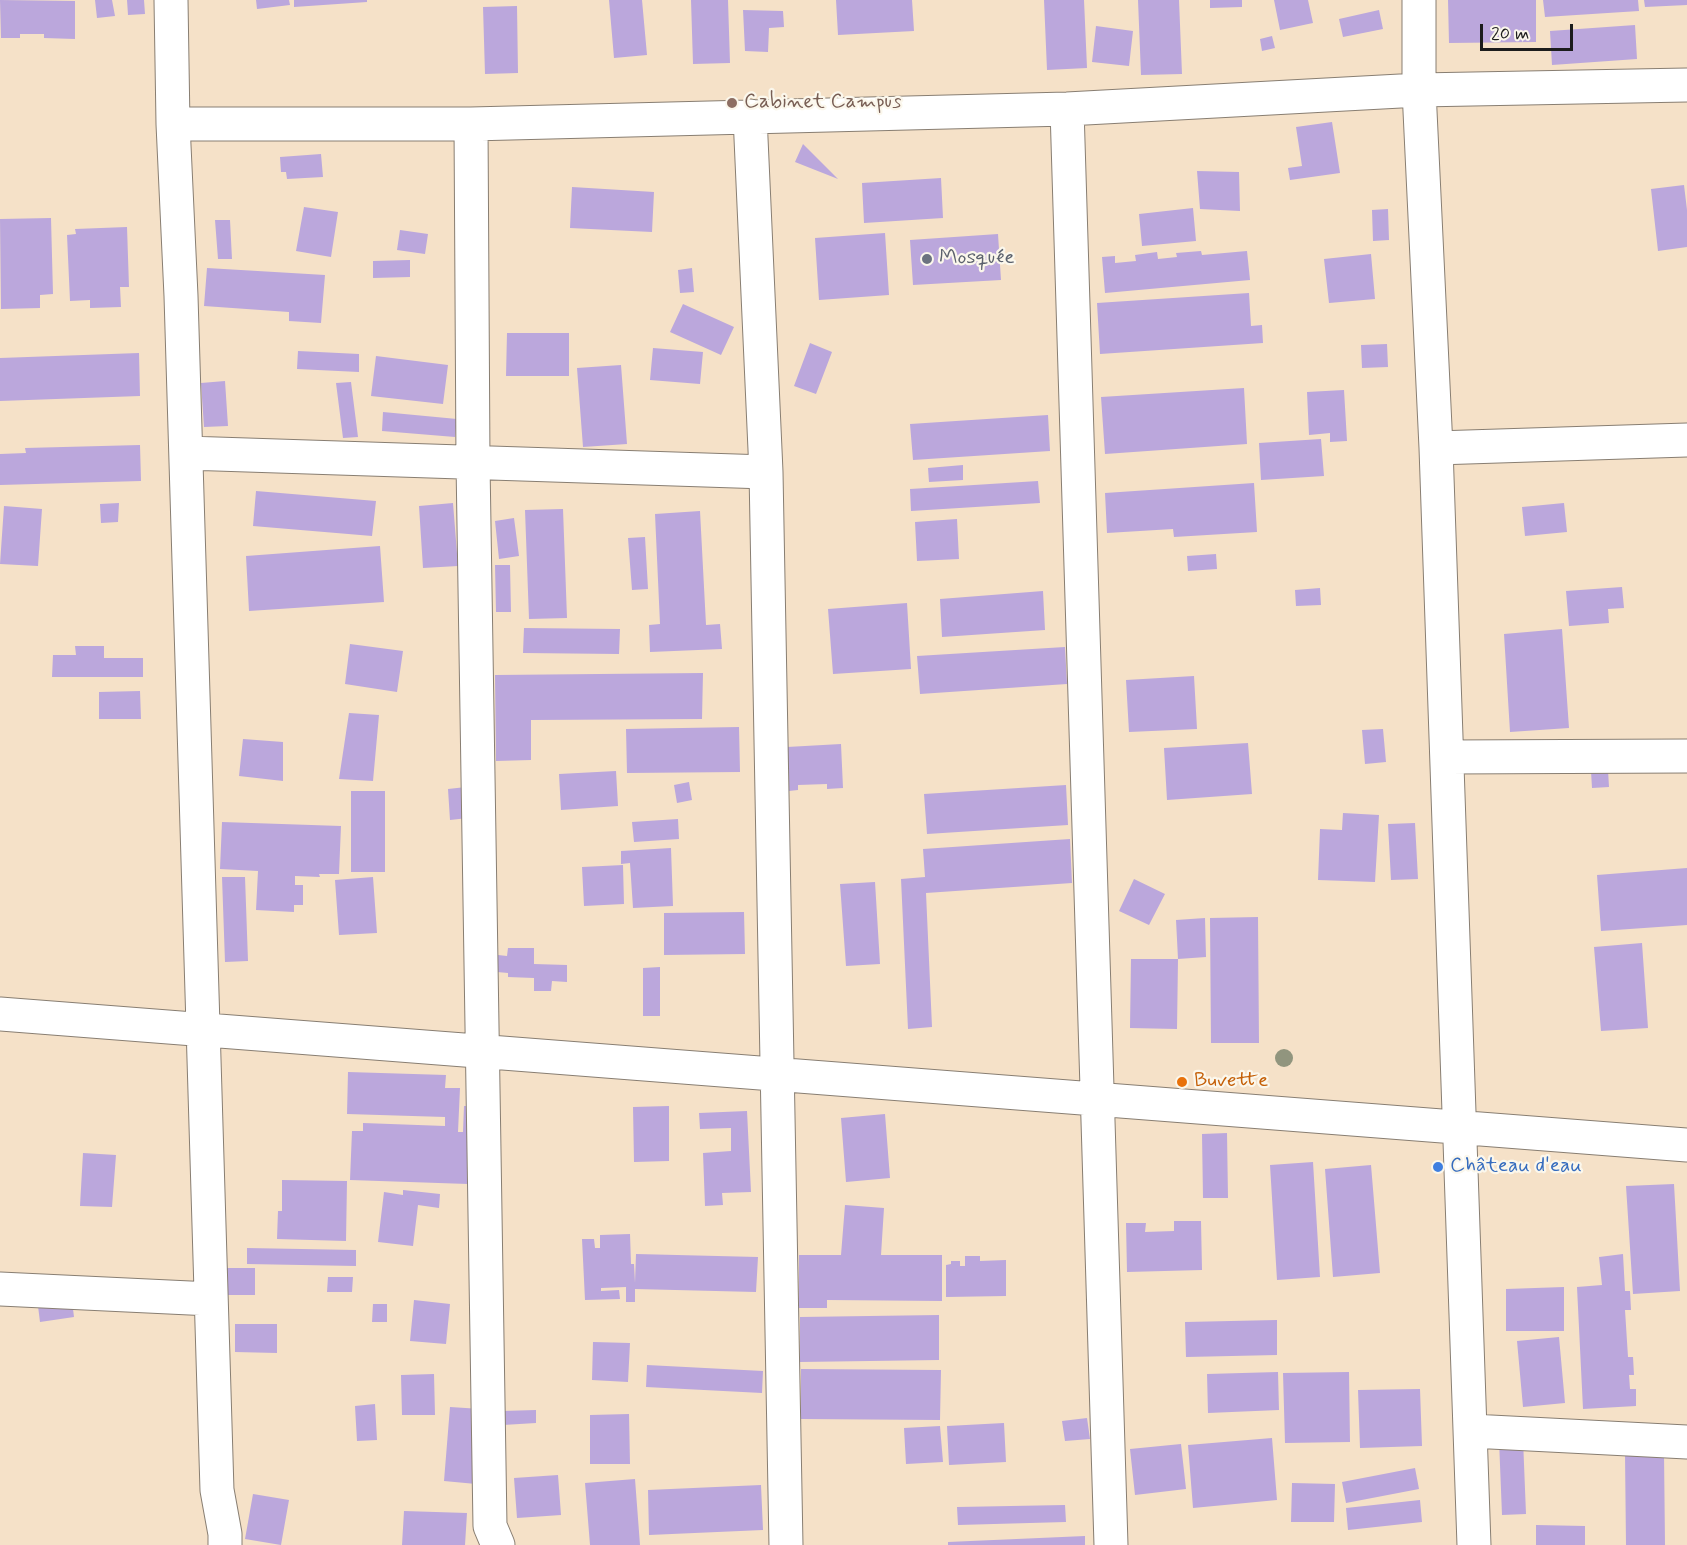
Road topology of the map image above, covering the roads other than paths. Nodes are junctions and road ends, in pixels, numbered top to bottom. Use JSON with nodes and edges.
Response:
{"nodes":[{"id":1,"x":171,"y":0,"type":"edge"},
{"id":2,"x":1419,"y":0,"type":"edge"},
{"id":3,"x":1687,"y":84,"type":"edge"},
{"id":4,"x":1419,"y":90,"type":"junction"},
{"id":5,"x":1067,"y":109,"type":"junction"},
{"id":6,"x":750,"y":116,"type":"junction"},
{"id":7,"x":173,"y":124,"type":"junction"},
{"id":8,"x":471,"y":124,"type":"junction"},
{"id":9,"x":1687,"y":440,"type":"edge"},
{"id":10,"x":1436,"y":448,"type":"junction"},
{"id":11,"x":186,"y":453,"type":"junction"},
{"id":12,"x":473,"y":463,"type":"junction"},
{"id":13,"x":766,"y":472,"type":"junction"},
{"id":14,"x":1687,"y":756,"type":"edge"},
{"id":15,"x":1447,"y":757,"type":"junction"},
{"id":16,"x":0,"y":1014,"type":"edge"},
{"id":17,"x":203,"y":1029,"type":"junction"},
{"id":18,"x":482,"y":1051,"type":"junction"},
{"id":19,"x":777,"y":1074,"type":"junction"},
{"id":20,"x":1098,"y":1099,"type":"junction"},
{"id":21,"x":1461,"y":1127,"type":"junction"},
{"id":22,"x":1687,"y":1145,"type":"edge"},
{"id":23,"x":0,"y":1289,"type":"edge"},
{"id":24,"x":211,"y":1299,"type":"junction"},
{"id":25,"x":1471,"y":1431,"type":"junction"},
{"id":26,"x":1687,"y":1442,"type":"edge"},
{"id":27,"x":1112,"y":1543,"type":"edge"},
{"id":28,"x":225,"y":1545,"type":"edge"},
{"id":29,"x":498,"y":1545,"type":"edge"},
{"id":30,"x":786,"y":1545,"type":"edge"},
{"id":31,"x":1474,"y":1545,"type":"edge"}],
"edges":[{"from":1,"to":7,"type":"street"},
{"from":2,"to":4,"type":"street"},
{"from":3,"to":4,"type":"street"},
{"from":4,"to":5,"type":"street"},
{"from":4,"to":10,"type":"street"},
{"from":5,"to":6,"type":"street"},
{"from":5,"to":20,"type":"street"},
{"from":6,"to":8,"type":"street"},
{"from":6,"to":13,"type":"street"},
{"from":7,"to":8,"type":"street"},
{"from":7,"to":11,"type":"street"},
{"from":8,"to":12,"type":"street"},
{"from":9,"to":10,"type":"street"},
{"from":10,"to":15,"type":"street"},
{"from":11,"to":12,"type":"street"},
{"from":11,"to":17,"type":"street"},
{"from":12,"to":13,"type":"street"},
{"from":12,"to":18,"type":"street"},
{"from":13,"to":19,"type":"street"},
{"from":14,"to":15,"type":"street"},
{"from":15,"to":21,"type":"street"},
{"from":16,"to":17,"type":"street"},
{"from":17,"to":18,"type":"street"},
{"from":17,"to":24,"type":"street"},
{"from":18,"to":19,"type":"street"},
{"from":18,"to":29,"type":"street"},
{"from":19,"to":20,"type":"street"},
{"from":19,"to":30,"type":"street"},
{"from":20,"to":21,"type":"street"},
{"from":20,"to":27,"type":"street"},
{"from":21,"to":22,"type":"street"},
{"from":21,"to":25,"type":"street"},
{"from":23,"to":24,"type":"street"},
{"from":24,"to":28,"type":"street"},
{"from":25,"to":26,"type":"street"},
{"from":25,"to":31,"type":"street"}]}
